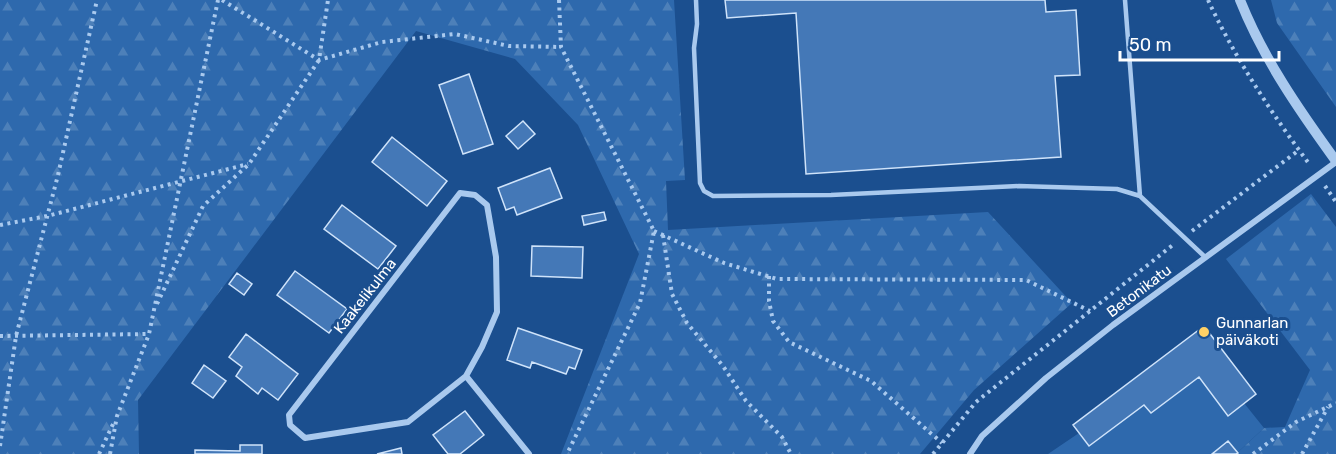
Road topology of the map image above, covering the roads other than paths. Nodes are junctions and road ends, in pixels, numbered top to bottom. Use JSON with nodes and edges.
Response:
{"nodes":[{"id":1,"x":696,"y":0,"type":"edge"},
{"id":2,"x":1125,"y":0,"type":"edge"},
{"id":3,"x":1240,"y":0,"type":"edge"},
{"id":4,"x":1336,"y":161,"type":"edge"},
{"id":5,"x":1140,"y":196,"type":"junction"},
{"id":6,"x":1204,"y":257,"type":"junction"},
{"id":7,"x":466,"y":376,"type":"junction"},
{"id":8,"x":529,"y":454,"type":"edge"},
{"id":9,"x":970,"y":454,"type":"edge"}],
"edges":[{"from":1,"to":5,"type":"lane"},
{"from":2,"to":5,"type":"lane"},
{"from":3,"to":4,"type":"street"},
{"from":4,"to":6,"type":"street","name":"Betonikatu"},
{"from":5,"to":6,"type":"lane"},
{"from":6,"to":9,"type":"street","name":"Betonikatu"},
{"from":7,"to":7,"type":"street","name":"Kaakelikulma"},
{"from":7,"to":8,"type":"street"}]}
